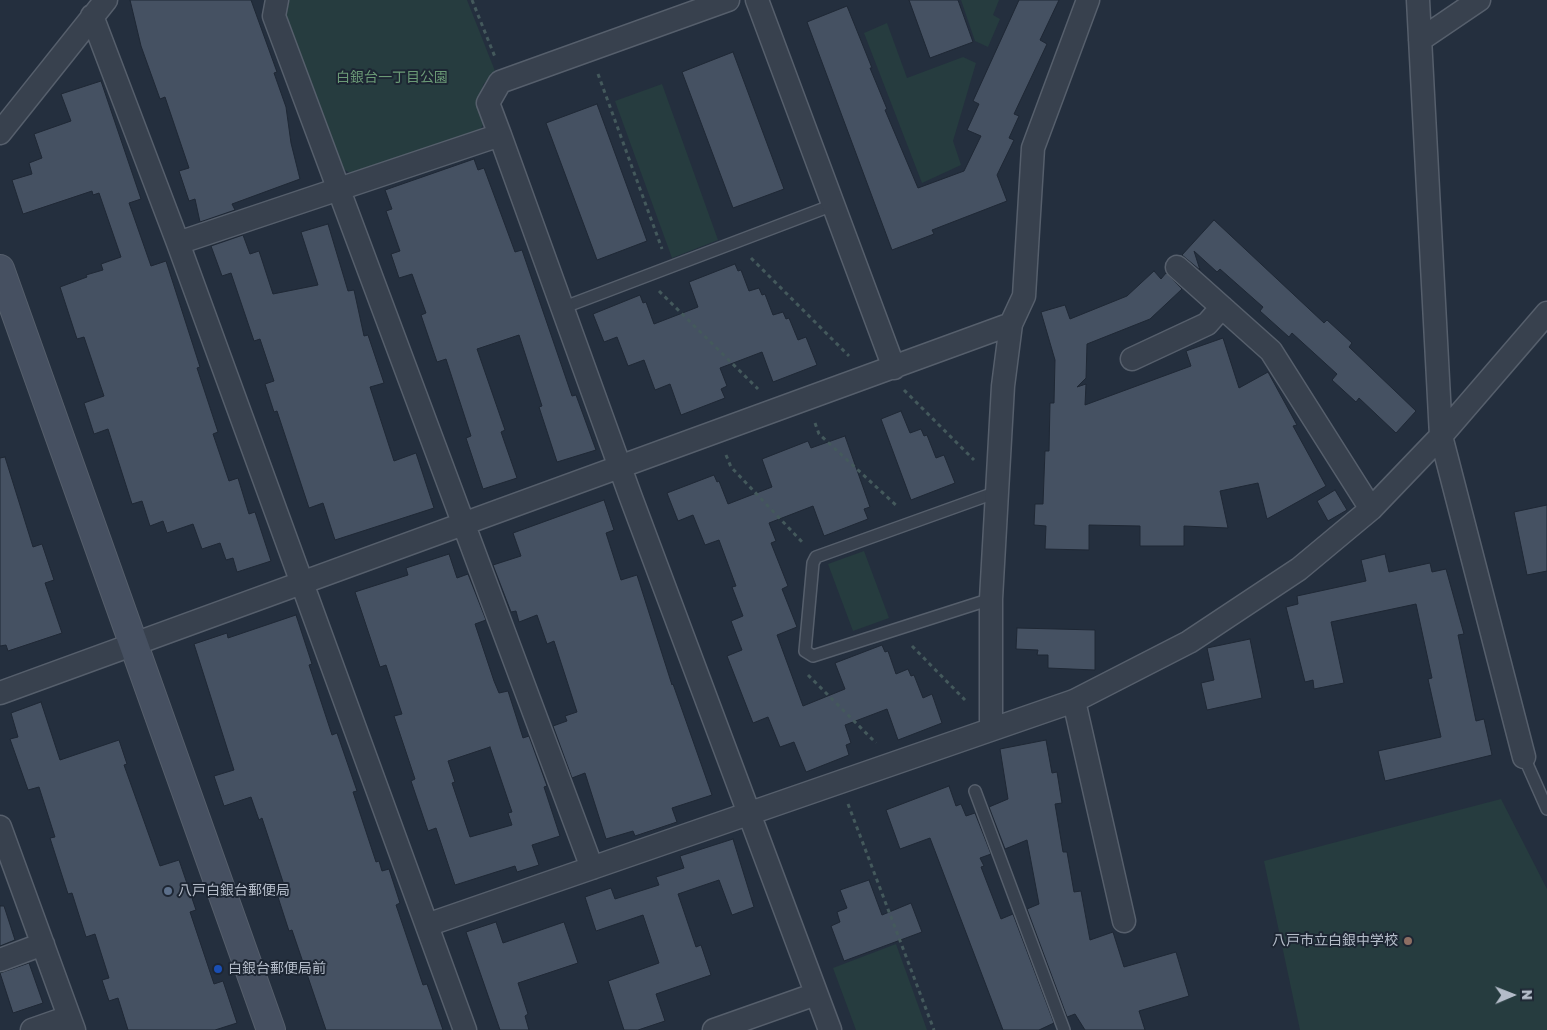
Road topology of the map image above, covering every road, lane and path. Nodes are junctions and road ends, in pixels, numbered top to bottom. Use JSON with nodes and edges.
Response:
{"nodes":[{"id":1,"x":277,"y":0,"type":"edge"},
{"id":2,"x":472,"y":0,"type":"edge"},
{"id":3,"x":728,"y":0,"type":"edge"},
{"id":4,"x":757,"y":0,"type":"edge"},
{"id":5,"x":1088,"y":0,"type":"edge"},
{"id":6,"x":1418,"y":0,"type":"edge"},
{"id":7,"x":1479,"y":0,"type":"edge"},
{"id":8,"x":99,"y":8,"type":"edge"},
{"id":9,"x":1420,"y":40,"type":"junction"},
{"id":10,"x":590,"y":50,"type":"junction"},
{"id":11,"x":500,"y":82,"type":"junction"},
{"id":12,"x":0,"y":133,"type":"edge"},
{"id":13,"x":500,"y":135,"type":"junction"},
{"id":14,"x":339,"y":187,"type":"junction"},
{"id":15,"x":833,"y":205,"type":"junction"},
{"id":16,"x":735,"y":242,"type":"junction"},
{"id":17,"x":178,"y":243,"type":"junction"},
{"id":18,"x":669,"y":267,"type":"junction"},
{"id":19,"x":1177,"y":267,"type":"dead end"},
{"id":20,"x":0,"y":269,"type":"edge"},
{"id":21,"x":644,"y":277,"type":"junction"},
{"id":22,"x":1222,"y":307,"type":"junction"},
{"id":23,"x":562,"y":308,"type":"junction"},
{"id":24,"x":1547,"y":313,"type":"edge"},
{"id":25,"x":1011,"y":324,"type":"junction"},
{"id":26,"x":1132,"y":359,"type":"dead end"},
{"id":27,"x":856,"y":363,"type":"dead end"},
{"id":28,"x":894,"y":368,"type":"junction"},
{"id":29,"x":903,"y":389,"type":"dead end"},
{"id":30,"x":759,"y":390,"type":"dead end"},
{"id":31,"x":814,"y":420,"type":"dead end"},
{"id":32,"x":1441,"y":436,"type":"junction"},
{"id":33,"x":725,"y":453,"type":"dead end"},
{"id":34,"x":620,"y":467,"type":"junction"},
{"id":35,"x":997,"y":488,"type":"junction"},
{"id":36,"x":1371,"y":509,"type":"junction"},
{"id":37,"x":914,"y":522,"type":"junction"},
{"id":38,"x":463,"y":524,"type":"junction"},
{"id":39,"x":816,"y":557,"type":"junction"},
{"id":40,"x":302,"y":583,"type":"junction"},
{"id":41,"x":991,"y":599,"type":"junction"},
{"id":42,"x":895,"y":629,"type":"junction"},
{"id":43,"x":133,"y":644,"type":"junction"},
{"id":44,"x":813,"y":656,"type":"junction"},
{"id":45,"x":0,"y":693,"type":"edge"},
{"id":46,"x":1074,"y":701,"type":"junction"},
{"id":47,"x":990,"y":725,"type":"junction"},
{"id":48,"x":1524,"y":757,"type":"joint"},
{"id":49,"x":896,"y":762,"type":"junction"},
{"id":50,"x":840,"y":782,"type":"junction"},
{"id":51,"x":975,"y":791,"type":"dead end"},
{"id":52,"x":1547,"y":809,"type":"edge"},
{"id":53,"x":749,"y":814,"type":"junction"},
{"id":54,"x":0,"y":829,"type":"edge"},
{"id":55,"x":592,"y":868,"type":"junction"},
{"id":56,"x":1124,"y":921,"type":"dead end"},
{"id":57,"x":427,"y":926,"type":"junction"},
{"id":58,"x":43,"y":944,"type":"junction"},
{"id":59,"x":0,"y":960,"type":"edge"},
{"id":60,"x":816,"y":994,"type":"junction"},
{"id":61,"x":71,"y":1024,"type":"edge"},
{"id":62,"x":32,"y":1030,"type":"edge"},
{"id":63,"x":271,"y":1030,"type":"edge"},
{"id":64,"x":465,"y":1030,"type":"edge"},
{"id":65,"x":714,"y":1030,"type":"edge"},
{"id":66,"x":830,"y":1030,"type":"edge"},
{"id":67,"x":934,"y":1030,"type":"edge"},
{"id":68,"x":1064,"y":1030,"type":"edge"}],
"edges":[{"from":1,"to":14,"type":"street"},
{"from":2,"to":11,"type":"path"},
{"from":3,"to":10,"type":"street"},
{"from":4,"to":15,"type":"street"},
{"from":5,"to":25,"type":"street"},
{"from":6,"to":9,"type":"street"},
{"from":7,"to":9,"type":"street"},
{"from":8,"to":12,"type":"street"},
{"from":8,"to":17,"type":"street"},
{"from":9,"to":32,"type":"street"},
{"from":10,"to":11,"type":"street"},
{"from":10,"to":18,"type":"path"},
{"from":11,"to":13,"type":"street"},
{"from":13,"to":14,"type":"street"},
{"from":13,"to":23,"type":"street"},
{"from":14,"to":17,"type":"street"},
{"from":14,"to":38,"type":"street"},
{"from":15,"to":16,"type":"lane"},
{"from":15,"to":28,"type":"street"},
{"from":16,"to":18,"type":"lane"},
{"from":16,"to":27,"type":"path"},
{"from":17,"to":40,"type":"street"},
{"from":18,"to":21,"type":"lane"},
{"from":19,"to":22,"type":"street"},
{"from":20,"to":43,"type":"street"},
{"from":21,"to":23,"type":"lane"},
{"from":21,"to":30,"type":"path"},
{"from":22,"to":26,"type":"street"},
{"from":22,"to":36,"type":"street"},
{"from":23,"to":34,"type":"street"},
{"from":24,"to":32,"type":"street"},
{"from":25,"to":28,"type":"street"},
{"from":25,"to":35,"type":"street"},
{"from":28,"to":34,"type":"street"},
{"from":29,"to":35,"type":"path"},
{"from":31,"to":37,"type":"path"},
{"from":32,"to":36,"type":"street"},
{"from":32,"to":48,"type":"street"},
{"from":33,"to":39,"type":"path"},
{"from":34,"to":38,"type":"street"},
{"from":34,"to":53,"type":"street"},
{"from":35,"to":37,"type":"lane"},
{"from":35,"to":41,"type":"street"},
{"from":36,"to":46,"type":"street"},
{"from":37,"to":39,"type":"lane"},
{"from":38,"to":40,"type":"street"},
{"from":38,"to":55,"type":"street"},
{"from":39,"to":44,"type":"lane"},
{"from":40,"to":43,"type":"street"},
{"from":40,"to":57,"type":"street"},
{"from":41,"to":42,"type":"lane"},
{"from":41,"to":47,"type":"street"},
{"from":42,"to":44,"type":"lane"},
{"from":42,"to":47,"type":"path"},
{"from":43,"to":45,"type":"street"},
{"from":43,"to":63,"type":"street"},
{"from":44,"to":49,"type":"path"},
{"from":46,"to":47,"type":"street"},
{"from":46,"to":56,"type":"street"},
{"from":47,"to":49,"type":"street"},
{"from":48,"to":52,"type":"lane"},
{"from":49,"to":50,"type":"street"},
{"from":50,"to":53,"type":"street"},
{"from":50,"to":67,"type":"path"},
{"from":51,"to":68,"type":"lane"},
{"from":53,"to":55,"type":"street"},
{"from":53,"to":60,"type":"street"},
{"from":54,"to":58,"type":"street"},
{"from":55,"to":57,"type":"street"},
{"from":57,"to":64,"type":"street"},
{"from":58,"to":59,"type":"street"},
{"from":58,"to":61,"type":"street"},
{"from":60,"to":65,"type":"street"},
{"from":60,"to":66,"type":"street"},
{"from":61,"to":62,"type":"street"}]}
